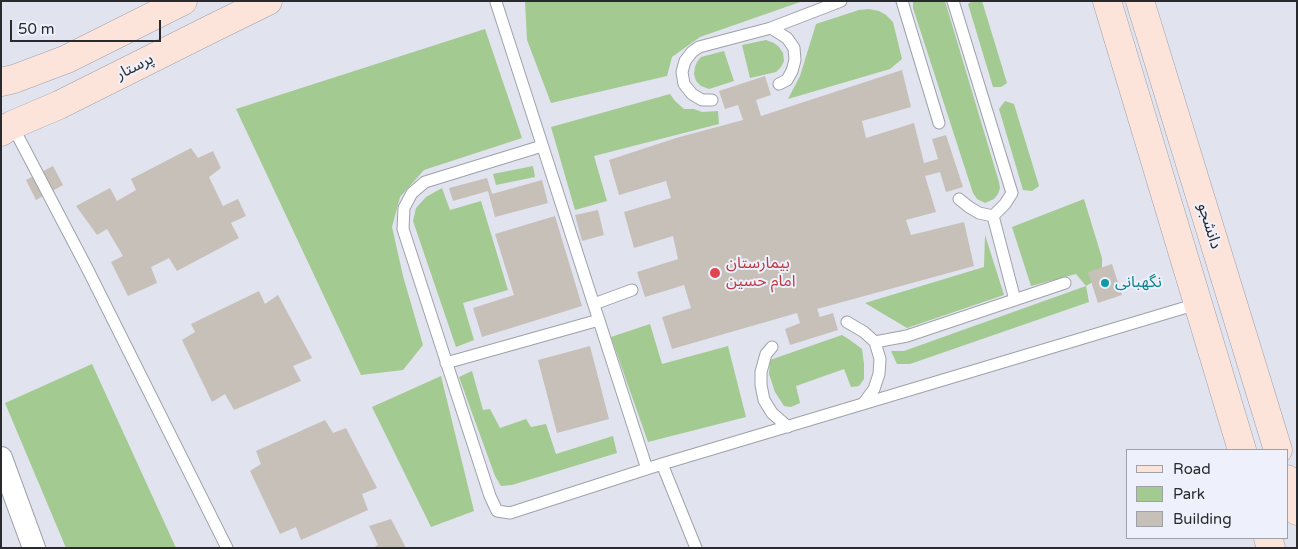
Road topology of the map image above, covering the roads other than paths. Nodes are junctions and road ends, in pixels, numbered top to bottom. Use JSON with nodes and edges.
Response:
{"nodes":[{"id":1,"x":183,"y":1,"type":"edge"},
{"id":2,"x":268,"y":1,"type":"edge"},
{"id":3,"x":841,"y":1,"type":"edge"},
{"id":4,"x":902,"y":1,"type":"edge"},
{"id":5,"x":954,"y":1,"type":"edge"},
{"id":6,"x":1107,"y":1,"type":"edge"},
{"id":7,"x":1140,"y":1,"type":"edge"},
{"id":8,"x":496,"y":2,"type":"edge"},
{"id":9,"x":771,"y":28,"type":"junction"},
{"id":10,"x":1,"y":82,"type":"edge"},
{"id":11,"x":779,"y":84,"type":"dead end"},
{"id":12,"x":712,"y":100,"type":"dead end"},
{"id":13,"x":939,"y":123,"type":"dead end"},
{"id":14,"x":7,"y":129,"type":"edge"},
{"id":15,"x":542,"y":146,"type":"junction"},
{"id":16,"x":959,"y":199,"type":"dead end"},
{"id":17,"x":993,"y":216,"type":"junction"},
{"id":18,"x":1065,"y":283,"type":"dead end"},
{"id":19,"x":632,"y":290,"type":"dead end"},
{"id":20,"x":1015,"y":300,"type":"junction"},
{"id":21,"x":594,"y":304,"type":"junction"},
{"id":22,"x":1197,"y":304,"type":"junction"},
{"id":23,"x":599,"y":320,"type":"junction"},
{"id":24,"x":847,"y":322,"type":"dead end"},
{"id":25,"x":875,"y":342,"type":"junction"},
{"id":26,"x":772,"y":347,"type":"dead end"},
{"id":27,"x":446,"y":363,"type":"junction"},
{"id":28,"x":863,"y":404,"type":"junction"},
{"id":29,"x":788,"y":427,"type":"junction"},
{"id":30,"x":1242,"y":449,"type":"edge"},
{"id":31,"x":1278,"y":449,"type":"edge"},
{"id":32,"x":1,"y":458,"type":"edge"},
{"id":33,"x":662,"y":464,"type":"junction"},
{"id":34,"x":647,"y":469,"type":"junction"},
{"id":35,"x":34,"y":548,"type":"edge"},
{"id":36,"x":227,"y":548,"type":"edge"},
{"id":37,"x":696,"y":548,"type":"edge"}],
"edges":[{"from":1,"to":10,"type":"main road"},
{"from":2,"to":14,"type":"main road","name":"پرستار"},
{"from":3,"to":9,"type":"lane"},
{"from":4,"to":13,"type":"lane"},
{"from":5,"to":17,"type":"lane"},
{"from":6,"to":22,"type":"main road","name":"دانشجو"},
{"from":7,"to":31,"type":"main road","name":"دانشجو"},
{"from":8,"to":15,"type":"lane"},
{"from":9,"to":11,"type":"lane"},
{"from":9,"to":12,"type":"lane"},
{"from":14,"to":36,"type":"lane"},
{"from":15,"to":21,"type":"lane"},
{"from":15,"to":27,"type":"lane"},
{"from":16,"to":17,"type":"lane"},
{"from":17,"to":20,"type":"lane"},
{"from":18,"to":20,"type":"lane"},
{"from":19,"to":21,"type":"lane"},
{"from":20,"to":25,"type":"lane"},
{"from":21,"to":23,"type":"lane"},
{"from":22,"to":28,"type":"lane"},
{"from":22,"to":30,"type":"main road","name":"دانشجو"},
{"from":23,"to":27,"type":"lane"},
{"from":23,"to":34,"type":"lane"},
{"from":24,"to":25,"type":"lane"},
{"from":25,"to":28,"type":"lane"},
{"from":26,"to":29,"type":"lane"},
{"from":27,"to":34,"type":"lane"},
{"from":28,"to":29,"type":"lane"},
{"from":29,"to":33,"type":"lane"},
{"from":32,"to":35,"type":"street"},
{"from":33,"to":34,"type":"lane"},
{"from":33,"to":37,"type":"lane"}]}
